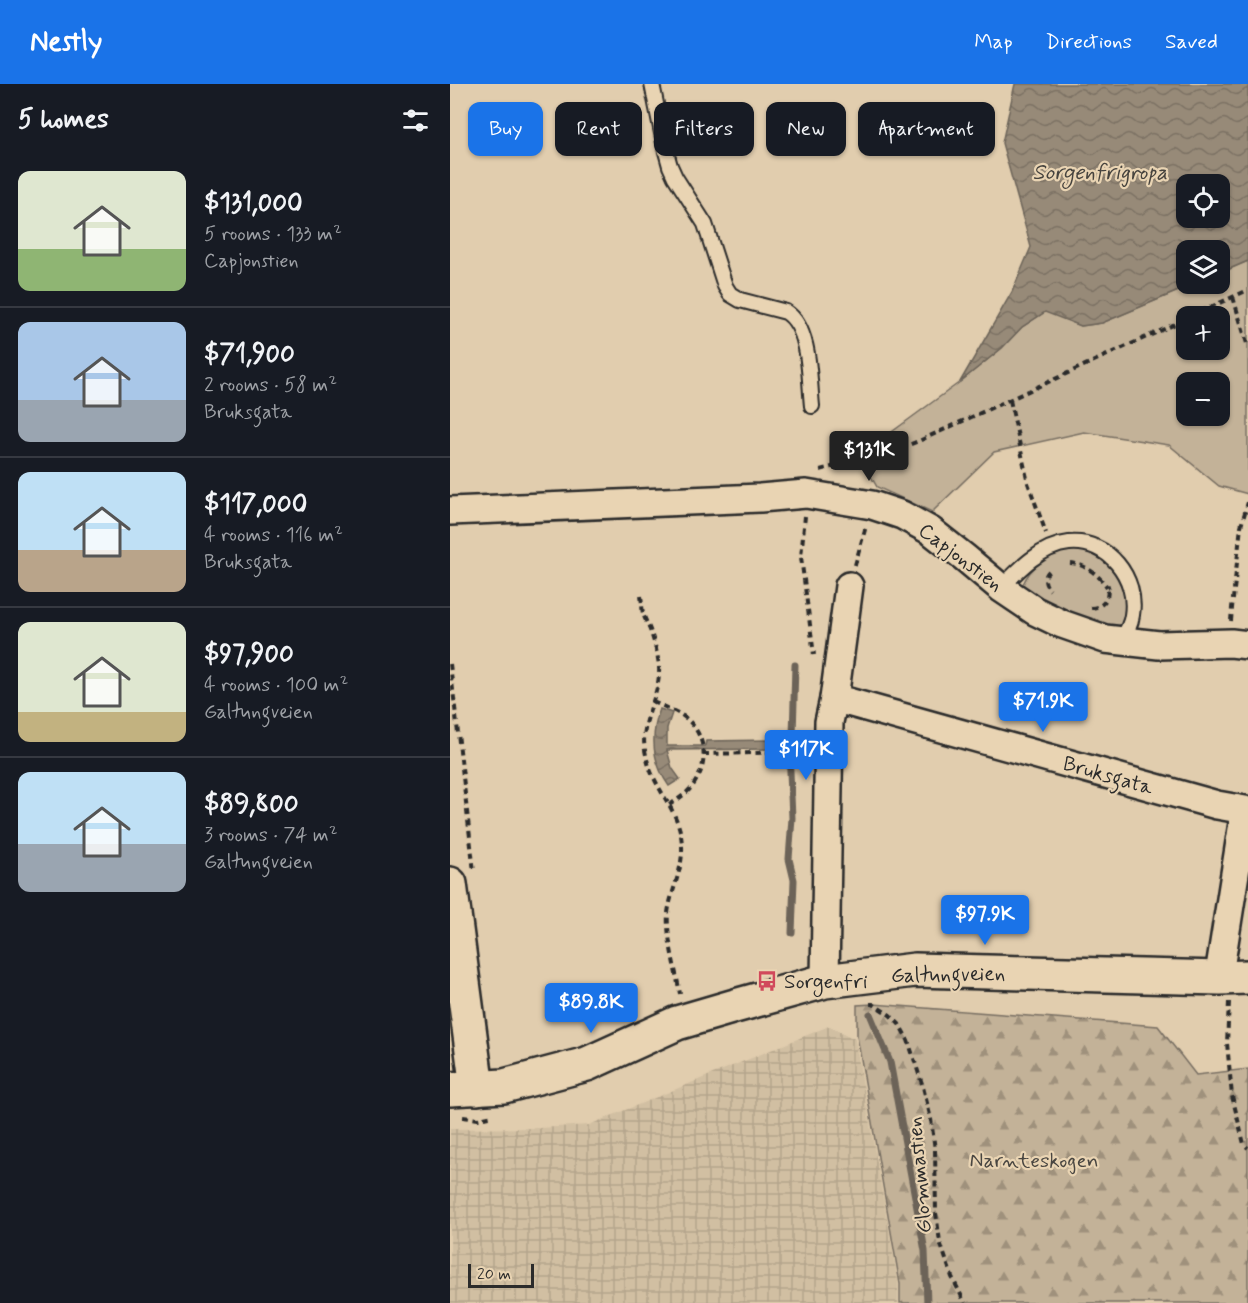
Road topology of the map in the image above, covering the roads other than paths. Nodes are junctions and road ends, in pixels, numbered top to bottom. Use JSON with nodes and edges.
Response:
{"nodes":[{"id":1,"x":652,"y":84,"type":"edge"},
{"id":2,"x":812,"y":406,"type":"dead end"},
{"id":3,"x":450,"y":511,"type":"edge"},
{"id":4,"x":849,"y":586,"type":"road end"},
{"id":5,"x":1001,"y":588,"type":"junction"},
{"id":6,"x":1121,"y":641,"type":"junction"},
{"id":7,"x":1239,"y":644,"type":"edge"},
{"id":8,"x":834,"y":699,"type":"junction"},
{"id":9,"x":450,"y":884,"type":"edge"},
{"id":10,"x":452,"y":919,"type":"edge"},
{"id":11,"x":1233,"y":978,"type":"edge"},
{"id":12,"x":825,"y":981,"type":"junction"},
{"id":13,"x":468,"y":1099,"type":"edge"}],
"edges":[{"from":1,"to":2,"type":"lane"},
{"from":3,"to":5,"type":"street","name":"Capjonstien"},
{"from":4,"to":8,"type":"street"},
{"from":5,"to":6,"type":"street","name":"Capjonstien"},
{"from":5,"to":6,"type":"lane"},
{"from":6,"to":7,"type":"street","name":"Capjonstien"},
{"from":8,"to":11,"type":"street","name":"Bruksgata"},
{"from":8,"to":12,"type":"street"},
{"from":9,"to":10,"type":"main road"},
{"from":10,"to":13,"type":"main road"},
{"from":11,"to":12,"type":"main road","name":"Galtungveien"},
{"from":12,"to":13,"type":"main road","name":"Galtungveien"}]}
